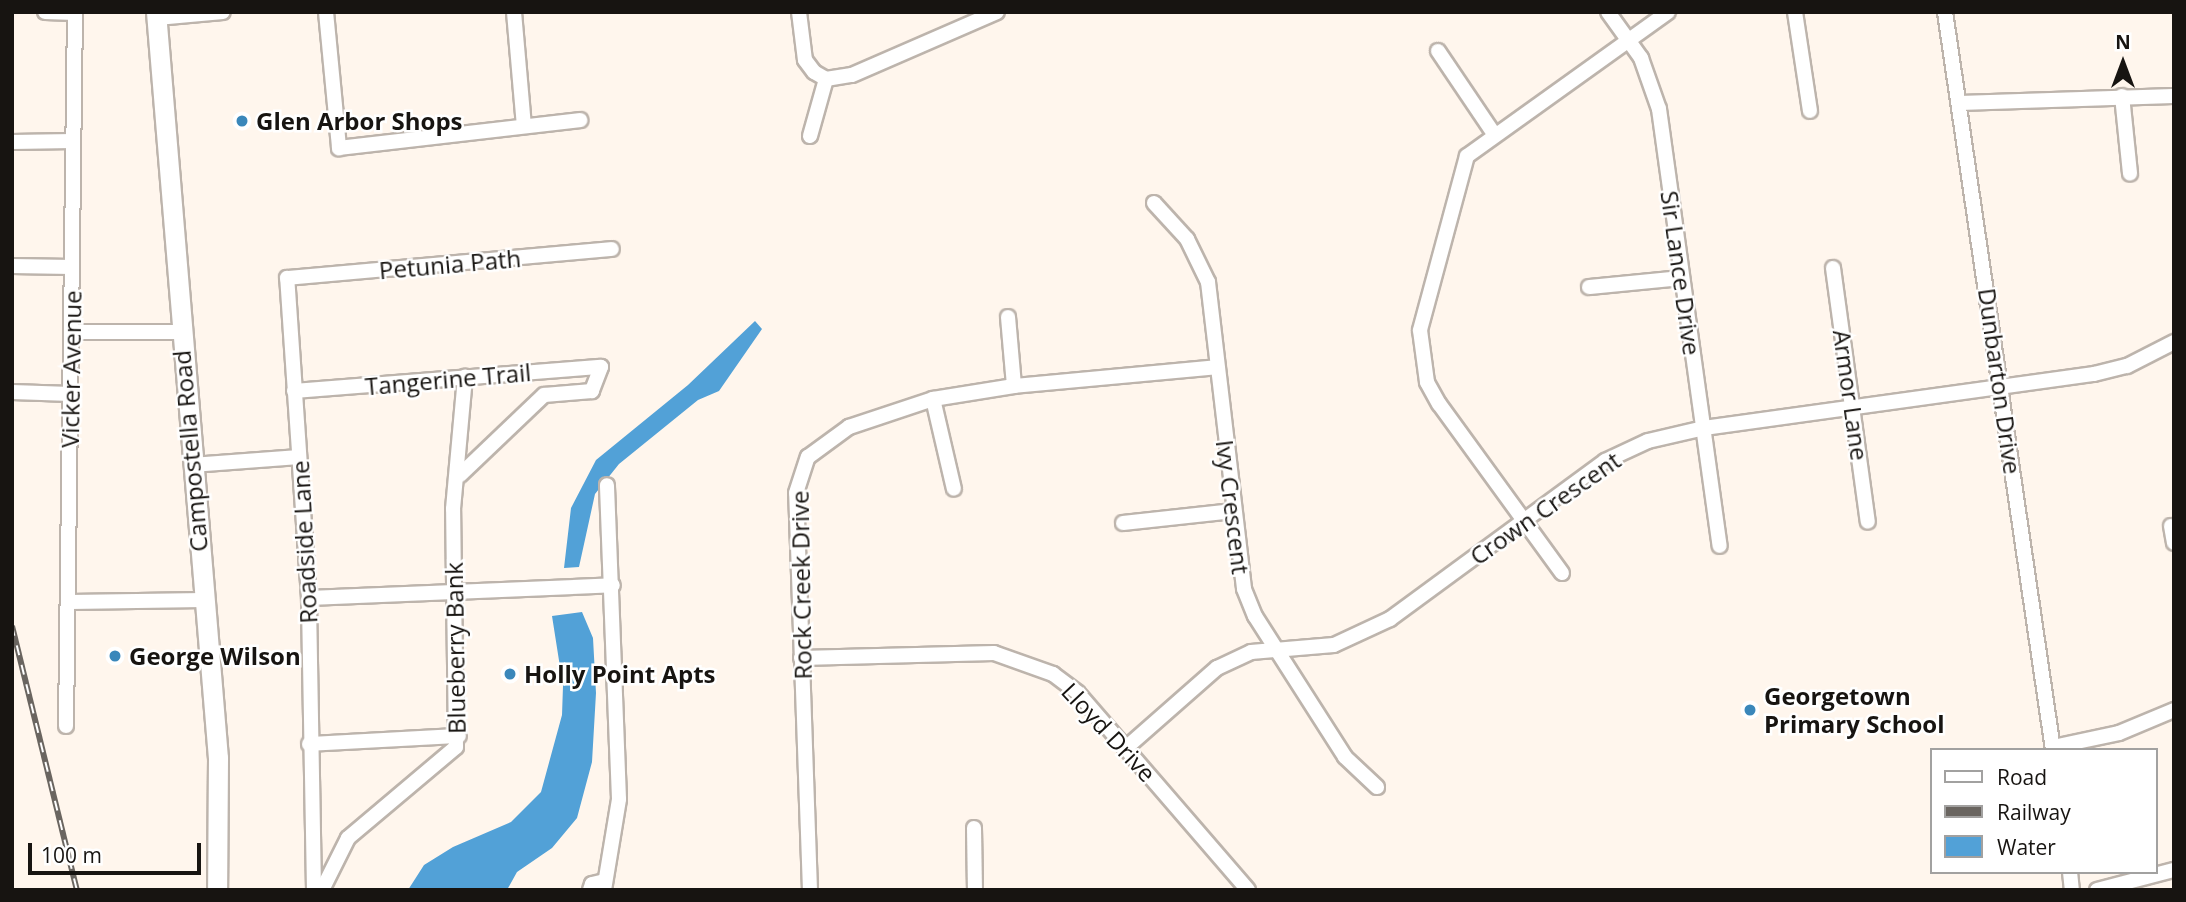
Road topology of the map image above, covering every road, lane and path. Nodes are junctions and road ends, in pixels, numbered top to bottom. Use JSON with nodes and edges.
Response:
{"nodes":[{"id":1,"x":45,"y":12,"type":"edge"},
{"id":2,"x":223,"y":12,"type":"edge"},
{"id":3,"x":326,"y":12,"type":"edge"},
{"id":4,"x":514,"y":12,"type":"edge"},
{"id":5,"x":799,"y":12,"type":"edge"},
{"id":6,"x":996,"y":12,"type":"edge"},
{"id":7,"x":1608,"y":12,"type":"edge"},
{"id":8,"x":1668,"y":12,"type":"edge"},
{"id":9,"x":1796,"y":12,"type":"edge"},
{"id":10,"x":1945,"y":12,"type":"edge"},
{"id":11,"x":75,"y":13,"type":"edge"},
{"id":12,"x":157,"y":15,"type":"edge"},
{"id":13,"x":1627,"y":40,"type":"junction"},
{"id":14,"x":1438,"y":51,"type":"dead end"},
{"id":15,"x":826,"y":79,"type":"junction"},
{"id":16,"x":2122,"y":96,"type":"junction"},
{"id":17,"x":2174,"y":96,"type":"edge"},
{"id":18,"x":1959,"y":103,"type":"junction"},
{"id":19,"x":1810,"y":111,"type":"dead end"},
{"id":20,"x":580,"y":120,"type":"dead end"},
{"id":21,"x":524,"y":126,"type":"junction"},
{"id":22,"x":1494,"y":134,"type":"junction"},
{"id":23,"x":810,"y":136,"type":"dead end"},
{"id":24,"x":73,"y":141,"type":"junction"},
{"id":25,"x":12,"y":142,"type":"edge"},
{"id":26,"x":2130,"y":174,"type":"dead end"},
{"id":27,"x":1154,"y":203,"type":"dead end"},
{"id":28,"x":612,"y":249,"type":"dead end"},
{"id":29,"x":12,"y":266,"type":"edge"},
{"id":30,"x":72,"y":267,"type":"junction"},
{"id":31,"x":1833,"y":268,"type":"dead end"},
{"id":32,"x":287,"y":278,"type":"joint"},
{"id":33,"x":1680,"y":278,"type":"junction"},
{"id":34,"x":1589,"y":287,"type":"dead end"},
{"id":35,"x":1008,"y":317,"type":"dead end"},
{"id":36,"x":72,"y":332,"type":"junction"},
{"id":37,"x":179,"y":332,"type":"junction"},
{"id":38,"x":2174,"y":342,"type":"edge"},
{"id":39,"x":1217,"y":367,"type":"junction"},
{"id":40,"x":465,"y":377,"type":"junction"},
{"id":41,"x":1014,"y":386,"type":"junction"},
{"id":42,"x":2001,"y":388,"type":"junction"},
{"id":43,"x":294,"y":391,"type":"junction"},
{"id":44,"x":12,"y":392,"type":"edge"},
{"id":45,"x":71,"y":394,"type":"junction"},
{"id":46,"x":933,"y":399,"type":"junction"},
{"id":47,"x":1853,"y":410,"type":"junction"},
{"id":48,"x":1704,"y":428,"type":"junction"},
{"id":49,"x":299,"y":457,"type":"junction"},
{"id":50,"x":192,"y":465,"type":"junction"},
{"id":51,"x":460,"y":475,"type":"junction"},
{"id":52,"x":607,"y":485,"type":"dead end"},
{"id":53,"x":954,"y":489,"type":"dead end"},
{"id":54,"x":1233,"y":511,"type":"junction"},
{"id":55,"x":1868,"y":522,"type":"dead end"},
{"id":56,"x":1123,"y":523,"type":"dead end"},
{"id":57,"x":1523,"y":523,"type":"junction"},
{"id":58,"x":2171,"y":526,"type":"dead end"},
{"id":59,"x":2174,"y":543,"type":"edge"},
{"id":60,"x":1720,"y":546,"type":"dead end"},
{"id":61,"x":1562,"y":573,"type":"dead end"},
{"id":62,"x":613,"y":585,"type":"junction"},
{"id":63,"x":454,"y":590,"type":"junction"},
{"id":64,"x":309,"y":598,"type":"junction"},
{"id":65,"x":204,"y":600,"type":"junction"},
{"id":66,"x":70,"y":602,"type":"junction"},
{"id":67,"x":1280,"y":649,"type":"junction"},
{"id":68,"x":801,"y":658,"type":"junction"},
{"id":69,"x":2174,"y":710,"type":"edge"},
{"id":70,"x":66,"y":726,"type":"dead end"},
{"id":71,"x":459,"y":736,"type":"junction"},
{"id":72,"x":309,"y":744,"type":"junction"},
{"id":73,"x":1127,"y":747,"type":"junction"},
{"id":74,"x":2053,"y":748,"type":"edge"},
{"id":75,"x":1377,"y":787,"type":"dead end"},
{"id":76,"x":974,"y":828,"type":"dead end"},
{"id":77,"x":2174,"y":870,"type":"edge"},
{"id":78,"x":605,"y":885,"type":"edge"},
{"id":79,"x":217,"y":890,"type":"edge"},
{"id":80,"x":314,"y":890,"type":"edge"},
{"id":81,"x":322,"y":890,"type":"edge"},
{"id":82,"x":590,"y":890,"type":"edge"},
{"id":83,"x":810,"y":890,"type":"edge"},
{"id":84,"x":975,"y":890,"type":"edge"},
{"id":85,"x":1248,"y":890,"type":"edge"},
{"id":86,"x":2097,"y":890,"type":"edge"}],
"edges":[{"from":1,"to":11,"type":"street"},
{"from":2,"to":12,"type":"street"},
{"from":3,"to":21,"type":"street"},
{"from":4,"to":21,"type":"street"},
{"from":5,"to":15,"type":"street"},
{"from":6,"to":15,"type":"street"},
{"from":7,"to":13,"type":"street","name":"Sir Lance Drive"},
{"from":8,"to":13,"type":"street"},
{"from":9,"to":19,"type":"street"},
{"from":10,"to":18,"type":"street","name":"Dunbarton Drive"},
{"from":11,"to":24,"type":"street","name":"Vicker Avenue"},
{"from":12,"to":37,"type":"main road","name":"Campostella Road"},
{"from":13,"to":22,"type":"street"},
{"from":13,"to":33,"type":"street","name":"Sir Lance Drive"},
{"from":14,"to":22,"type":"street"},
{"from":15,"to":23,"type":"street"},
{"from":16,"to":17,"type":"street"},
{"from":16,"to":18,"type":"street"},
{"from":16,"to":26,"type":"street"},
{"from":18,"to":42,"type":"street","name":"Dunbarton Drive"},
{"from":20,"to":21,"type":"street"},
{"from":22,"to":57,"type":"street"},
{"from":24,"to":25,"type":"street"},
{"from":24,"to":30,"type":"street","name":"Vicker Avenue"},
{"from":27,"to":39,"type":"street","name":"Ivy Crescent"},
{"from":28,"to":32,"type":"street","name":"Petunia Path"},
{"from":29,"to":30,"type":"street"},
{"from":30,"to":36,"type":"street","name":"Vicker Avenue"},
{"from":31,"to":47,"type":"street","name":"Armor Lane"},
{"from":32,"to":43,"type":"street","name":"Roadside Lane"},
{"from":33,"to":34,"type":"street"},
{"from":33,"to":48,"type":"street","name":"Sir Lance Drive"},
{"from":35,"to":41,"type":"street"},
{"from":36,"to":37,"type":"street"},
{"from":36,"to":45,"type":"street","name":"Vicker Avenue"},
{"from":37,"to":50,"type":"main road","name":"Campostella Road"},
{"from":38,"to":42,"type":"street","name":"Crown Crescent"},
{"from":39,"to":41,"type":"street","name":"Rock Creek Drive"},
{"from":39,"to":54,"type":"street","name":"Ivy Crescent"},
{"from":40,"to":43,"type":"street","name":"Tangerine Trail"},
{"from":40,"to":51,"type":"street","name":"Blueberry Bank"},
{"from":40,"to":51,"type":"street","name":"Tangerine Trail"},
{"from":41,"to":46,"type":"street","name":"Rock Creek Drive"},
{"from":42,"to":47,"type":"street","name":"Crown Crescent"},
{"from":42,"to":74,"type":"street","name":"Dunbarton Drive"},
{"from":43,"to":49,"type":"street","name":"Roadside Lane"},
{"from":44,"to":45,"type":"street"},
{"from":45,"to":66,"type":"street","name":"Vicker Avenue"},
{"from":46,"to":53,"type":"street"},
{"from":46,"to":68,"type":"street","name":"Rock Creek Drive"},
{"from":47,"to":48,"type":"street","name":"Crown Crescent"},
{"from":47,"to":55,"type":"street","name":"Armor Lane"},
{"from":48,"to":57,"type":"street","name":"Crown Crescent"},
{"from":48,"to":60,"type":"street","name":"Sir Lance Drive"},
{"from":49,"to":50,"type":"street"},
{"from":49,"to":64,"type":"street","name":"Roadside Lane"},
{"from":50,"to":65,"type":"main road","name":"Campostella Road"},
{"from":51,"to":63,"type":"street","name":"Blueberry Bank"},
{"from":52,"to":62,"type":"street"},
{"from":54,"to":56,"type":"street"},
{"from":54,"to":67,"type":"street","name":"Ivy Crescent"},
{"from":57,"to":61,"type":"street"},
{"from":57,"to":67,"type":"street","name":"Crown Crescent"},
{"from":58,"to":59,"type":"street"},
{"from":62,"to":63,"type":"street"},
{"from":62,"to":78,"type":"street"},
{"from":63,"to":64,"type":"street"},
{"from":63,"to":71,"type":"street","name":"Blueberry Bank"},
{"from":64,"to":72,"type":"street","name":"Roadside Lane"},
{"from":65,"to":66,"type":"street"},
{"from":65,"to":79,"type":"main road","name":"Campostella Road"},
{"from":66,"to":70,"type":"street","name":"Vicker Avenue"},
{"from":67,"to":73,"type":"street","name":"Crown Crescent"},
{"from":67,"to":75,"type":"street","name":"Ivy Crescent"},
{"from":68,"to":73,"type":"street","name":"Lloyd Drive"},
{"from":68,"to":83,"type":"street","name":"Rock Creek Drive"},
{"from":69,"to":74,"type":"street"},
{"from":71,"to":72,"type":"street"},
{"from":71,"to":81,"type":"street","name":"Blueberry Bank"},
{"from":72,"to":80,"type":"street","name":"Roadside Lane"},
{"from":73,"to":85,"type":"street","name":"Lloyd Drive"},
{"from":76,"to":84,"type":"street"},
{"from":77,"to":86,"type":"street"},
{"from":78,"to":82,"type":"street"}]}
